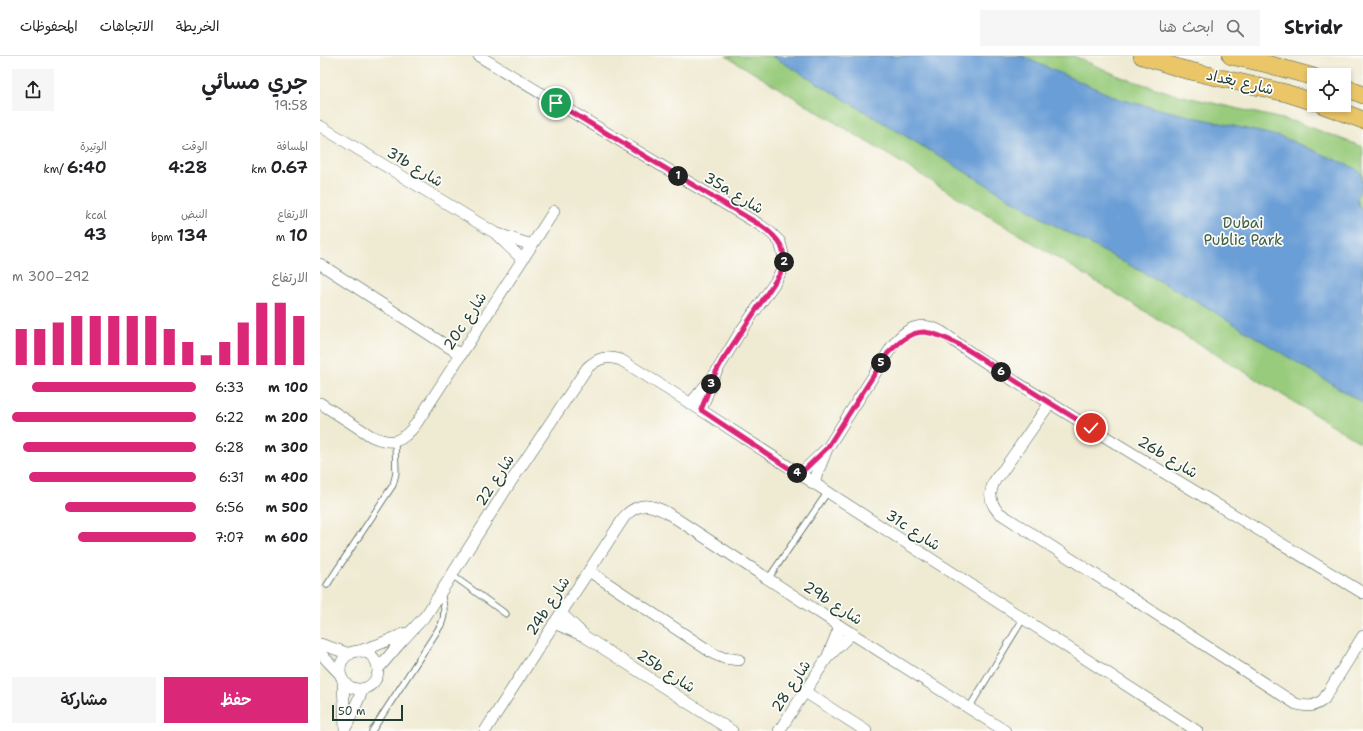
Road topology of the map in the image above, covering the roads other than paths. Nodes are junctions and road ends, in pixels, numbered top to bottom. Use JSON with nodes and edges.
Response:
{"nodes":[{"id":1,"x":479,"y":56,"type":"edge"},
{"id":2,"x":1142,"y":56,"type":"edge"},
{"id":3,"x":1231,"y":56,"type":"edge"},
{"id":4,"x":1307,"y":75,"type":"edge"},
{"id":5,"x":1351,"y":90,"type":"edge"},
{"id":6,"x":1363,"y":94,"type":"edge"},
{"id":7,"x":1307,"y":100,"type":"edge"},
{"id":8,"x":1342,"y":112,"type":"edge"},
{"id":9,"x":1363,"y":120,"type":"edge"},
{"id":10,"x":320,"y":126,"type":"edge"},
{"id":11,"x":554,"y":211,"type":"dead end"},
{"id":12,"x":495,"y":233,"type":"junction"},
{"id":13,"x":532,"y":245,"type":"junction"},
{"id":14,"x":522,"y":259,"type":"junction"},
{"id":15,"x":320,"y":264,"type":"edge"},
{"id":16,"x":461,"y":355,"type":"junction"},
{"id":17,"x":611,"y":357,"type":"joint"},
{"id":18,"x":715,"y":374,"type":"junction"},
{"id":19,"x":320,"y":403,"type":"edge"},
{"id":20,"x":1050,"y":403,"type":"junction"},
{"id":21,"x":690,"y":404,"type":"junction"},
{"id":22,"x":701,"y":410,"type":"junction"},
{"id":23,"x":395,"y":442,"type":"junction"},
{"id":24,"x":827,"y":448,"type":"junction"},
{"id":25,"x":799,"y":475,"type":"junction"},
{"id":26,"x":813,"y":484,"type":"junction"},
{"id":27,"x":827,"y":493,"type":"junction"},
{"id":28,"x":644,"y":505,"type":"joint"},
{"id":29,"x":589,"y":571,"type":"junction"},
{"id":30,"x":452,"y":576,"type":"junction"},
{"id":31,"x":768,"y":579,"type":"junction"},
{"id":32,"x":327,"y":585,"type":"dead end"},
{"id":33,"x":441,"y":593,"type":"junction"},
{"id":34,"x":1363,"y":593,"type":"edge"},
{"id":35,"x":561,"y":613,"type":"junction"},
{"id":36,"x":506,"y":614,"type":"dead end"},
{"id":37,"x":1023,"y":619,"type":"junction"},
{"id":38,"x":554,"y":623,"type":"junction"},
{"id":39,"x":840,"y":626,"type":"junction"},
{"id":40,"x":412,"y":630,"type":"junction"},
{"id":41,"x":852,"y":633,"type":"junction"},
{"id":42,"x":584,"y":636,"type":"junction"},
{"id":43,"x":1363,"y":636,"type":"edge"},
{"id":44,"x":320,"y":644,"type":"edge"},
{"id":45,"x":354,"y":652,"type":"junction"},
{"id":46,"x":320,"y":653,"type":"edge"},
{"id":47,"x":827,"y":658,"type":"junction"},
{"id":48,"x":740,"y":660,"type":"dead end"},
{"id":49,"x":378,"y":669,"type":"junction"},
{"id":50,"x":342,"y":677,"type":"junction"},
{"id":51,"x":363,"y":689,"type":"junction"},
{"id":52,"x":805,"y":692,"type":"junction"},
{"id":53,"x":969,"y":708,"type":"junction"},
{"id":54,"x":853,"y":728,"type":"edge"},
{"id":55,"x":345,"y":730,"type":"edge"},
{"id":56,"x":372,"y":731,"type":"edge"},
{"id":57,"x":485,"y":731,"type":"edge"},
{"id":58,"x":732,"y":731,"type":"edge"},
{"id":59,"x":779,"y":731,"type":"edge"},
{"id":60,"x":866,"y":731,"type":"edge"},
{"id":61,"x":1005,"y":731,"type":"edge"},
{"id":62,"x":1197,"y":731,"type":"edge"}],
"edges":[{"from":1,"to":18,"type":"street","name":"35a شارع"},
{"from":2,"to":7,"type":"main road","name":"شارع بغداد"},
{"from":3,"to":4,"type":"main road","name":"شارع بغداد"},
{"from":5,"to":6,"type":"main road"},
{"from":8,"to":9,"type":"main road"},
{"from":10,"to":12,"type":"street","name":"31b شارع"},
{"from":11,"to":13,"type":"street","name":"20c شارع"},
{"from":12,"to":13,"type":"street","name":"31b شارع"},
{"from":12,"to":14,"type":"street","name":"31b شارع"},
{"from":13,"to":14,"type":"street","name":"20c شارع"},
{"from":14,"to":16,"type":"street","name":"20c شارع"},
{"from":15,"to":16,"type":"street"},
{"from":16,"to":23,"type":"street","name":"20c شارع"},
{"from":17,"to":21,"type":"street","name":"31c شارع"},
{"from":17,"to":30,"type":"street","name":"شارع 22"},
{"from":18,"to":21,"type":"street","name":"35a شارع"},
{"from":18,"to":22,"type":"street","name":"35a شارع"},
{"from":19,"to":23,"type":"street"},
{"from":20,"to":24,"type":"street","name":"26b شارع"},
{"from":20,"to":34,"type":"street","name":"26b شارع"},
{"from":20,"to":43,"type":"street"},
{"from":21,"to":22,"type":"street","name":"31c شارع"},
{"from":22,"to":25,"type":"street","name":"31c شارع"},
{"from":23,"to":32,"type":"lane"},
{"from":24,"to":25,"type":"street","name":"26b شارع"},
{"from":24,"to":26,"type":"street","name":"26b شارع"},
{"from":25,"to":26,"type":"street","name":"31c شارع"},
{"from":26,"to":27,"type":"street","name":"31c شارع"},
{"from":27,"to":31,"type":"lane"},
{"from":27,"to":37,"type":"street","name":"31c شارع"},
{"from":28,"to":29,"type":"street","name":"24b شارع"},
{"from":28,"to":31,"type":"street","name":"29b شارع"},
{"from":29,"to":35,"type":"street","name":"24b شارع"},
{"from":29,"to":48,"type":"street"},
{"from":30,"to":33,"type":"street","name":"شارع 22"},
{"from":30,"to":36,"type":"lane"},
{"from":31,"to":39,"type":"street","name":"29b شارع"},
{"from":33,"to":40,"type":"street","name":"شارع 22"},
{"from":33,"to":56,"type":"lane"},
{"from":35,"to":38,"type":"street","name":"24b شارع"},
{"from":35,"to":42,"type":"street","name":"25b شارع"},
{"from":37,"to":53,"type":"lane"},
{"from":37,"to":62,"type":"street","name":"31c شارع"},
{"from":38,"to":42,"type":"street","name":"25b شارع"},
{"from":38,"to":57,"type":"street","name":"24b شارع"},
{"from":39,"to":41,"type":"street","name":"29b شارع"},
{"from":39,"to":47,"type":"street","name":"شارع 28"},
{"from":40,"to":45,"type":"street","name":"شارع 22"},
{"from":40,"to":49,"type":"street","name":"شارع 22"},
{"from":41,"to":47,"type":"street","name":"شارع 28"},
{"from":41,"to":53,"type":"street","name":"29b شارع"},
{"from":42,"to":58,"type":"street","name":"25b شارع"},
{"from":44,"to":45,"type":"street"},
{"from":45,"to":49,"type":"street"},
{"from":45,"to":50,"type":"street"},
{"from":46,"to":50,"type":"street"},
{"from":47,"to":52,"type":"street","name":"شارع 28"},
{"from":49,"to":51,"type":"street"},
{"from":50,"to":51,"type":"street"},
{"from":50,"to":55,"type":"street"},
{"from":51,"to":55,"type":"street"},
{"from":52,"to":54,"type":"street"},
{"from":52,"to":59,"type":"street","name":"شارع 28"},
{"from":53,"to":61,"type":"street","name":"29b شارع"},
{"from":54,"to":60,"type":"street"}]}
